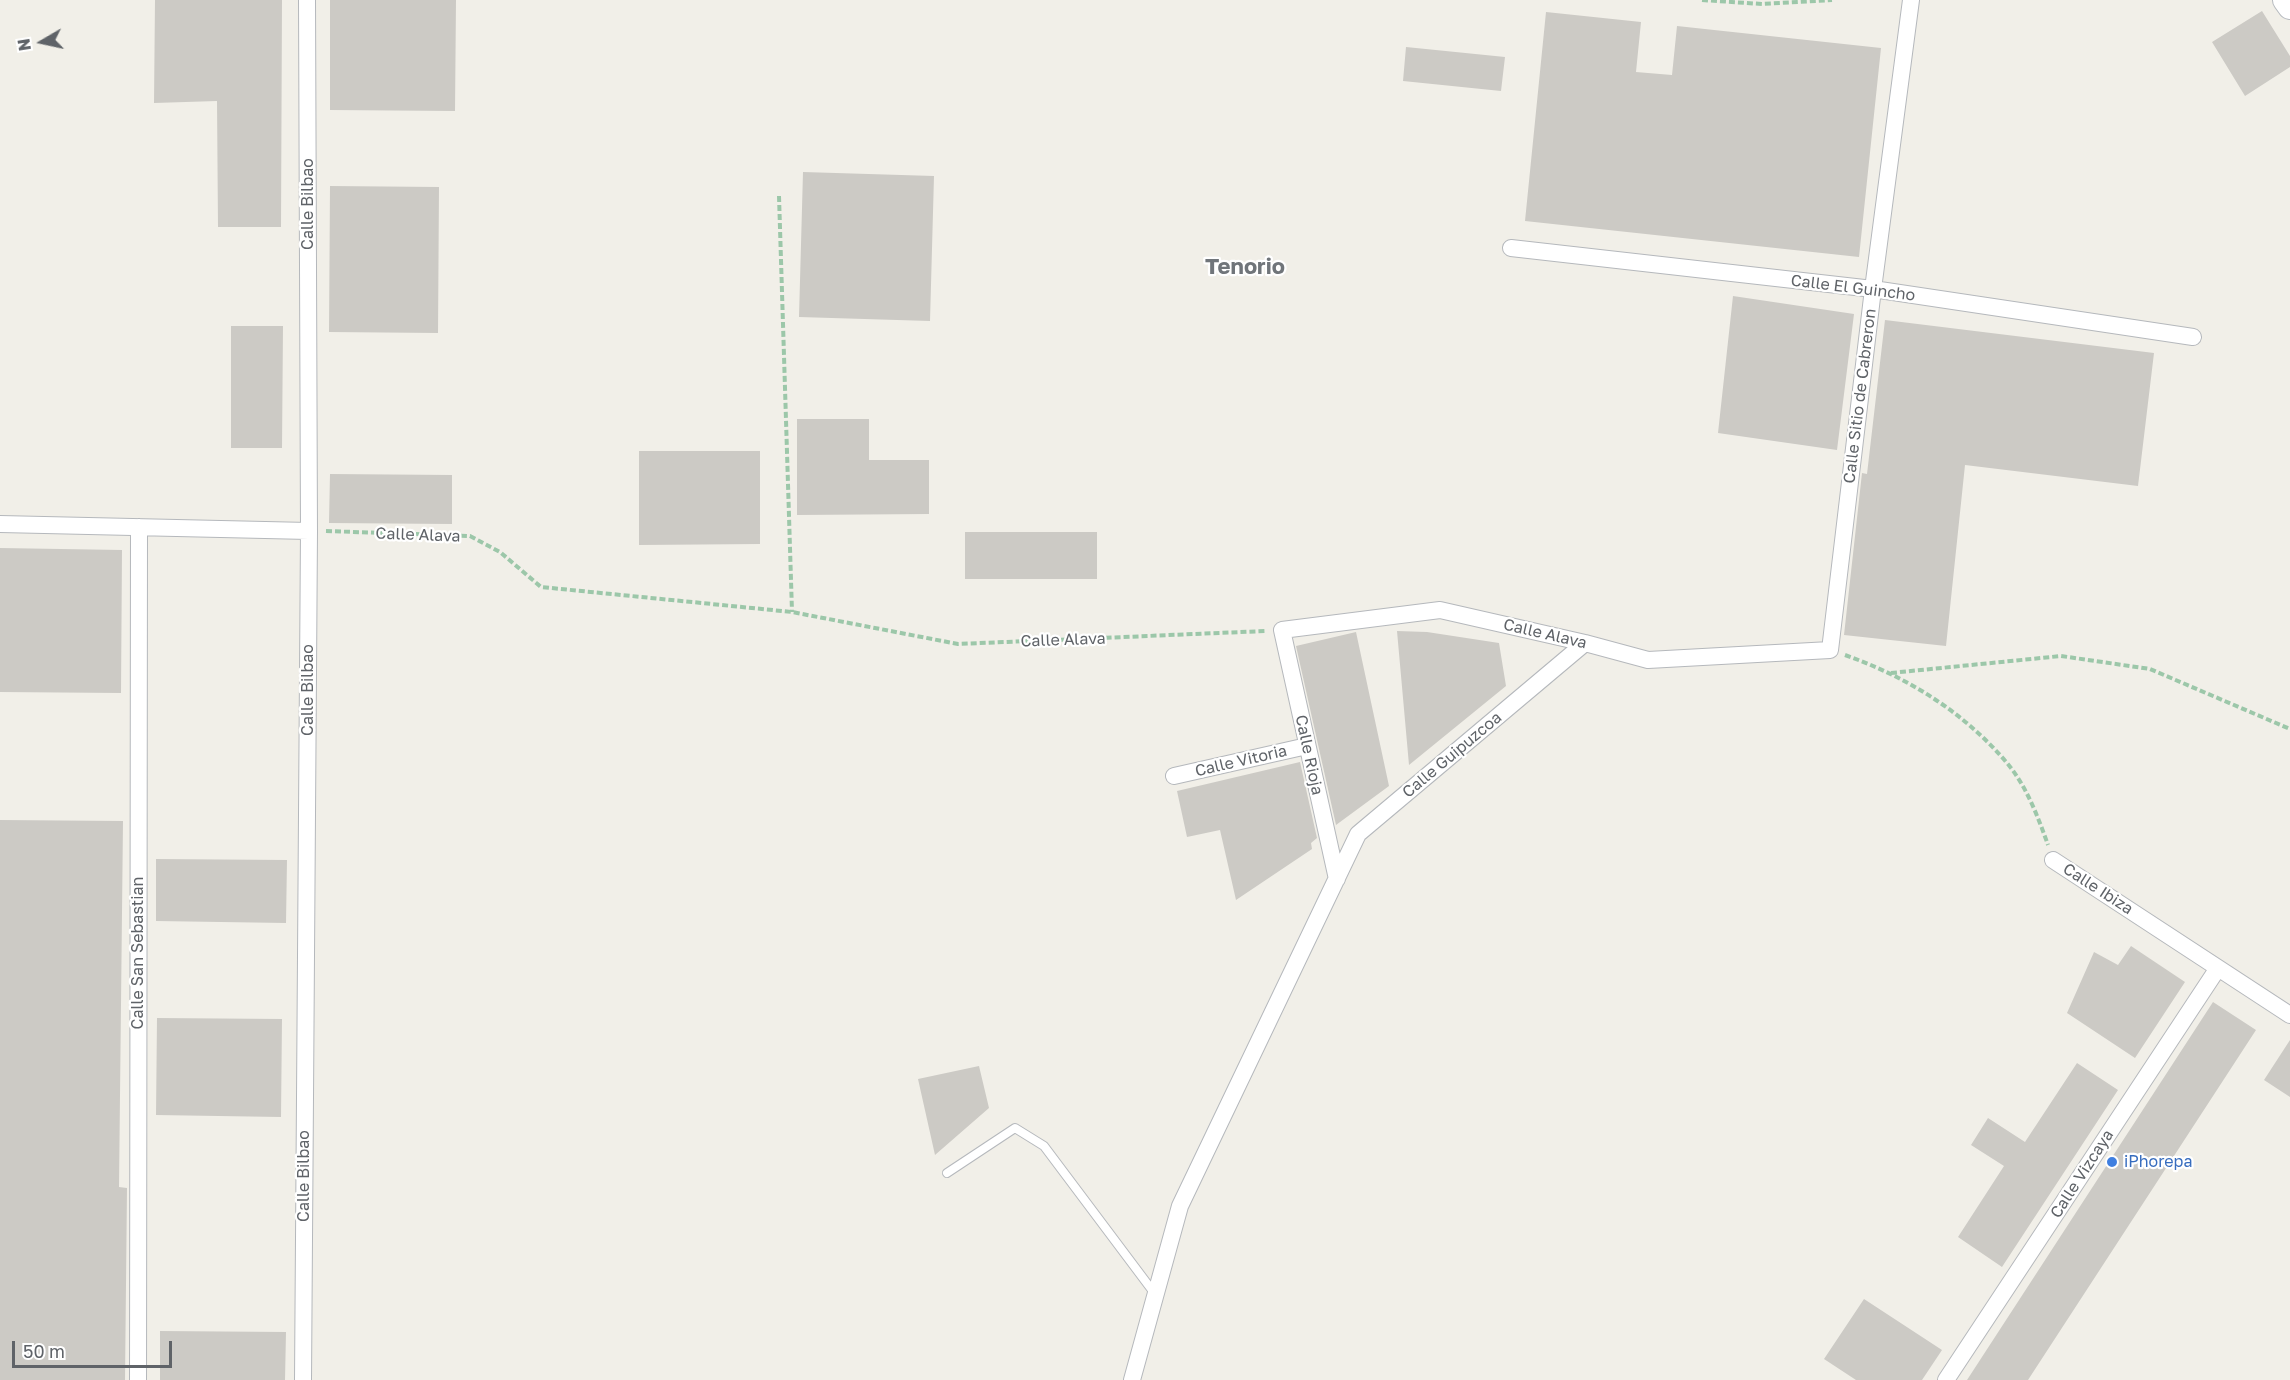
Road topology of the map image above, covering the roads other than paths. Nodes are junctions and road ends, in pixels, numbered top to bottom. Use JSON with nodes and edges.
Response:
{"nodes":[{"id":1,"x":307,"y":0,"type":"edge"},
{"id":2,"x":1911,"y":0,"type":"edge"},
{"id":3,"x":2285,"y":0,"type":"edge"},
{"id":4,"x":2290,"y":8,"type":"edge"},
{"id":5,"x":1511,"y":248,"type":"dead end"},
{"id":6,"x":1873,"y":289,"type":"junction"},
{"id":7,"x":2193,"y":337,"type":"dead end"},
{"id":8,"x":0,"y":524,"type":"edge"},
{"id":9,"x":139,"y":527,"type":"junction"},
{"id":10,"x":309,"y":531,"type":"junction"},
{"id":11,"x":1282,"y":630,"type":"joint"},
{"id":12,"x":1585,"y":643,"type":"junction"},
{"id":13,"x":1830,"y":650,"type":"joint"},
{"id":14,"x":1307,"y":746,"type":"junction"},
{"id":15,"x":1174,"y":776,"type":"dead end"},
{"id":16,"x":2053,"y":860,"type":"road end"},
{"id":17,"x":1336,"y":879,"type":"junction"},
{"id":18,"x":2218,"y":968,"type":"junction"},
{"id":19,"x":2290,"y":1015,"type":"edge"},
{"id":20,"x":947,"y":1173,"type":"dead end"},
{"id":21,"x":1155,"y":1294,"type":"junction"},
{"id":22,"x":138,"y":1380,"type":"edge"},
{"id":23,"x":303,"y":1380,"type":"edge"},
{"id":24,"x":1132,"y":1380,"type":"edge"},
{"id":25,"x":1946,"y":1380,"type":"edge"}],
"edges":[{"from":1,"to":10,"type":"street","name":"Calle Bilbao"},
{"from":2,"to":6,"type":"street","name":"Calle Sitio de Cabreron"},
{"from":3,"to":4,"type":"main road"},
{"from":5,"to":6,"type":"street","name":"Calle El Guincho"},
{"from":6,"to":7,"type":"street","name":"Calle El Guincho"},
{"from":6,"to":13,"type":"street","name":"Calle Sitio de Cabreron"},
{"from":8,"to":9,"type":"street"},
{"from":9,"to":10,"type":"street"},
{"from":9,"to":22,"type":"street","name":"Calle San Sebastian"},
{"from":10,"to":23,"type":"street","name":"Calle Bilbao"},
{"from":11,"to":12,"type":"street","name":"Calle Alava"},
{"from":11,"to":14,"type":"street","name":"Calle Rioja"},
{"from":12,"to":13,"type":"street","name":"Calle Alava"},
{"from":12,"to":17,"type":"street","name":"Calle Guipuzcoa"},
{"from":14,"to":15,"type":"street","name":"Calle Vitoria"},
{"from":14,"to":17,"type":"street","name":"Calle Rioja"},
{"from":16,"to":18,"type":"street","name":"Calle Ibiza"},
{"from":17,"to":21,"type":"street","name":"Calle Guipuzcoa"},
{"from":18,"to":19,"type":"street","name":"Calle Ibiza"},
{"from":18,"to":25,"type":"street","name":"Calle Vizcaya"},
{"from":20,"to":21,"type":"lane"},
{"from":21,"to":24,"type":"street","name":"Calle Guipuzcoa"}]}
